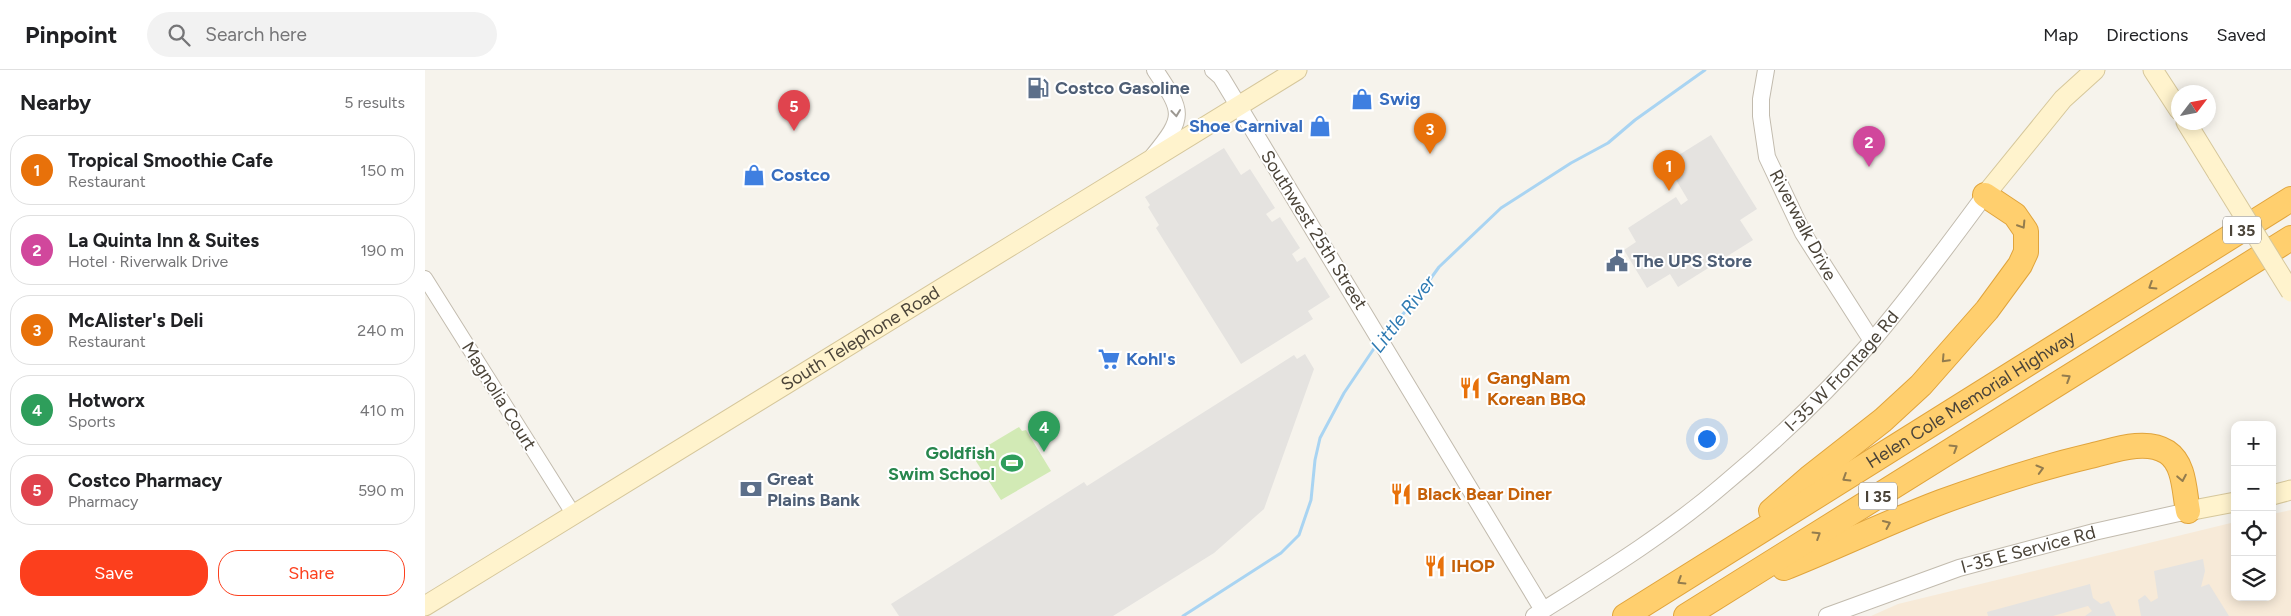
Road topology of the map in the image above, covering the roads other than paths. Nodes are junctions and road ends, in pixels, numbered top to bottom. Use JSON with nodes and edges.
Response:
{"nodes":[{"id":1,"x":1155,"y":70,"type":"edge"},
{"id":2,"x":1213,"y":70,"type":"edge"},
{"id":3,"x":1226,"y":70,"type":"edge"},
{"id":4,"x":1297,"y":70,"type":"edge"},
{"id":5,"x":1766,"y":70,"type":"edge"},
{"id":6,"x":2095,"y":70,"type":"edge"},
{"id":7,"x":2153,"y":70,"type":"edge"},
{"id":8,"x":2171,"y":98,"type":"edge"},
{"id":9,"x":1238,"y":107,"type":"junction"},
{"id":10,"x":2191,"y":130,"type":"edge"},
{"id":11,"x":1148,"y":161,"type":"junction"},
{"id":12,"x":1985,"y":194,"type":"junction"},
{"id":13,"x":2291,"y":199,"type":"edge"},
{"id":14,"x":2291,"y":238,"type":"edge"},
{"id":15,"x":425,"y":278,"type":"edge"},
{"id":16,"x":2291,"y":292,"type":"edge"},
{"id":17,"x":1872,"y":341,"type":"junction"},
{"id":18,"x":2291,"y":490,"type":"edge"},
{"id":19,"x":2276,"y":494,"type":"edge"},
{"id":20,"x":2231,"y":503,"type":"edge"},
{"id":21,"x":2187,"y":511,"type":"junction"},
{"id":22,"x":574,"y":515,"type":"junction"},
{"id":23,"x":1713,"y":561,"type":"junction"},
{"id":24,"x":1731,"y":588,"type":"junction"},
{"id":25,"x":425,"y":606,"type":"edge"},
{"id":26,"x":1539,"y":613,"type":"edge"},
{"id":27,"x":1625,"y":616,"type":"edge"},
{"id":28,"x":1687,"y":616,"type":"edge"},
{"id":29,"x":1827,"y":616,"type":"edge"}],
"edges":[{"from":1,"to":11,"type":"street","one_way":true},
{"from":2,"to":9,"type":"street","name":"Southwest 25th Street"},
{"from":3,"to":9,"type":"street"},
{"from":4,"to":9,"type":"main road","name":"South Telephone Road"},
{"from":5,"to":17,"type":"street","name":"Riverwalk Drive"},
{"from":6,"to":12,"type":"main road","name":"I-35 W Frontage Rd"},
{"from":7,"to":8,"type":"main road"},
{"from":9,"to":11,"type":"main road","name":"South Telephone Road"},
{"from":9,"to":26,"type":"street","name":"Southwest 25th Street"},
{"from":10,"to":16,"type":"main road","bridge":true},
{"from":11,"to":22,"type":"main road","name":"South Telephone Road"},
{"from":12,"to":17,"type":"street","name":"I-35 W Frontage Rd"},
{"from":12,"to":23,"type":"highway","one_way":true},
{"from":13,"to":23,"type":"highway","name":"Helen Cole Memorial Highway","number":"I 35","one_way":true},
{"from":24,"to":14,"type":"highway","name":"Helen Cole Memorial Highway","number":"I 35","one_way":true},
{"from":15,"to":22,"type":"street","name":"Magnolia Court"},
{"from":17,"to":26,"type":"street","name":"I-35 W Frontage Rd"},
{"from":18,"to":19,"type":"main road"},
{"from":20,"to":21,"type":"main road","name":"I-35 E Service Rd"},
{"from":24,"to":21,"type":"highway","one_way":true},
{"from":21,"to":29,"type":"street","name":"I-35 E Service Rd"},
{"from":22,"to":25,"type":"main road","name":"South Telephone Road"},
{"from":23,"to":27,"type":"highway","name":"Helen Cole Memorial Highway","number":"I 35","one_way":true},
{"from":24,"to":28,"type":"highway","name":"Helen Cole Memorial Highway","number":"I 35"}]}
